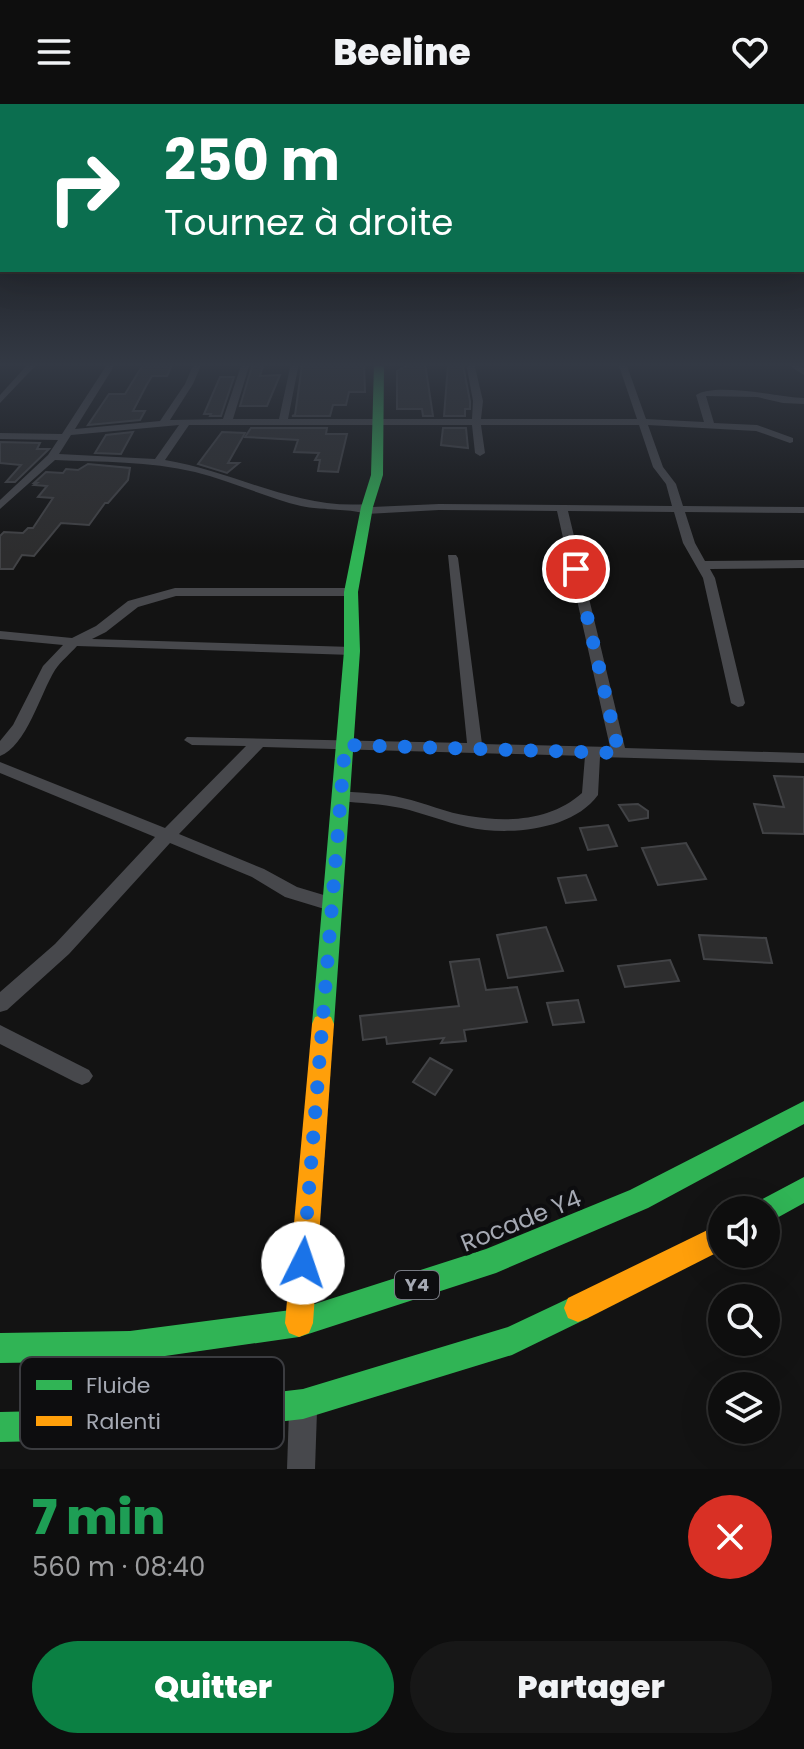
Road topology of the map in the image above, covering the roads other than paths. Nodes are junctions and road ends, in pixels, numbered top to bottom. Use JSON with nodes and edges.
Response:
{"nodes":[{"id":1,"x":71,"y":427,"type":"edge"},
{"id":2,"x":134,"y":427,"type":"edge"},
{"id":3,"x":183,"y":427,"type":"edge"},
{"id":4,"x":379,"y":427,"type":"edge"},
{"id":5,"x":477,"y":427,"type":"edge"},
{"id":6,"x":645,"y":427,"type":"edge"},
{"id":7,"x":726,"y":427,"type":"edge"},
{"id":8,"x":66,"y":435,"type":"junction"},
{"id":9,"x":0,"y":436,"type":"edge"},
{"id":10,"x":790,"y":440,"type":"dead end"},
{"id":11,"x":480,"y":453,"type":"dead end"},
{"id":12,"x":52,"y":457,"type":"junction"},
{"id":13,"x":158,"y":463,"type":"junction"},
{"id":14,"x":0,"y":506,"type":"edge"},
{"id":15,"x":562,"y":508,"type":"junction"},
{"id":16,"x":366,"y":509,"type":"junction"},
{"id":17,"x":679,"y":509,"type":"junction"},
{"id":18,"x":804,"y":510,"type":"edge"},
{"id":19,"x":452,"y":558,"type":"dead end"},
{"id":20,"x":804,"y":564,"type":"edge"},
{"id":21,"x":704,"y":565,"type":"junction"},
{"id":22,"x":351,"y":592,"type":"junction"},
{"id":23,"x":0,"y":635,"type":"edge"},
{"id":24,"x":74,"y":642,"type":"junction"},
{"id":25,"x":352,"y":651,"type":"junction"},
{"id":26,"x":738,"y":703,"type":"dead end"},
{"id":27,"x":192,"y":740,"type":"dead end"},
{"id":28,"x":259,"y":742,"type":"junction"},
{"id":29,"x":345,"y":745,"type":"junction"},
{"id":30,"x":475,"y":748,"type":"junction"},
{"id":31,"x":0,"y":751,"type":"edge"},
{"id":32,"x":593,"y":752,"type":"junction"},
{"id":33,"x":619,"y":753,"type":"junction"},
{"id":34,"x":804,"y":758,"type":"edge"},
{"id":35,"x":0,"y":767,"type":"edge"},
{"id":36,"x":340,"y":796,"type":"junction"},
{"id":37,"x":168,"y":836,"type":"junction"},
{"id":38,"x":331,"y":904,"type":"junction"},
{"id":39,"x":0,"y":1004,"type":"edge"},
{"id":40,"x":0,"y":1034,"type":"edge"},
{"id":41,"x":82,"y":1076,"type":"dead end"},
{"id":42,"x":804,"y":1112,"type":"edge"},
{"id":43,"x":804,"y":1189,"type":"edge"},
{"id":44,"x":780,"y":1203,"type":"edge"},
{"id":45,"x":708,"y":1243,"type":"edge"},
{"id":46,"x":299,"y":1323,"type":"junction"},
{"id":47,"x":0,"y":1348,"type":"edge"},
{"id":48,"x":303,"y":1404,"type":"junction"},
{"id":49,"x":284,"y":1406,"type":"edge"},
{"id":50,"x":0,"y":1427,"type":"edge"},
{"id":51,"x":20,"y":1427,"type":"edge"},
{"id":52,"x":301,"y":1469,"type":"edge"}],
"edges":[{"from":1,"to":8,"type":"street"},
{"from":2,"to":8,"type":"street"},
{"from":3,"to":13,"type":"street"},
{"from":4,"to":16,"type":"main road"},
{"from":5,"to":11,"type":"street"},
{"from":6,"to":17,"type":"street"},
{"from":7,"to":10,"type":"street"},
{"from":8,"to":9,"type":"street"},
{"from":8,"to":12,"type":"street"},
{"from":12,"to":13,"type":"street"},
{"from":12,"to":14,"type":"street"},
{"from":13,"to":16,"type":"street"},
{"from":15,"to":16,"type":"street"},
{"from":15,"to":17,"type":"street"},
{"from":15,"to":33,"type":"street"},
{"from":16,"to":22,"type":"main road"},
{"from":17,"to":18,"type":"street"},
{"from":17,"to":21,"type":"street"},
{"from":19,"to":30,"type":"street"},
{"from":20,"to":21,"type":"street"},
{"from":21,"to":26,"type":"street"},
{"from":22,"to":24,"type":"street"},
{"from":22,"to":25,"type":"main road"},
{"from":23,"to":24,"type":"street"},
{"from":24,"to":25,"type":"street"},
{"from":24,"to":31,"type":"street"},
{"from":25,"to":29,"type":"main road"},
{"from":27,"to":28,"type":"street"},
{"from":28,"to":29,"type":"street"},
{"from":28,"to":37,"type":"street"},
{"from":29,"to":30,"type":"street"},
{"from":29,"to":36,"type":"main road"},
{"from":30,"to":32,"type":"street"},
{"from":32,"to":33,"type":"street"},
{"from":32,"to":36,"type":"street"},
{"from":33,"to":34,"type":"street"},
{"from":35,"to":37,"type":"street"},
{"from":36,"to":38,"type":"main road"},
{"from":37,"to":38,"type":"street"},
{"from":37,"to":39,"type":"street"},
{"from":38,"to":46,"type":"main road"},
{"from":40,"to":41,"type":"street"},
{"from":42,"to":46,"type":"main road","name":"Rocade Y4","number":"Y4"},
{"from":43,"to":44,"type":"main road"},
{"from":45,"to":48,"type":"main road"},
{"from":46,"to":47,"type":"main road","name":"Rocade Y4","number":"Y4"},
{"from":48,"to":49,"type":"main road"},
{"from":48,"to":52,"type":"street"},
{"from":50,"to":51,"type":"main road"}]}
